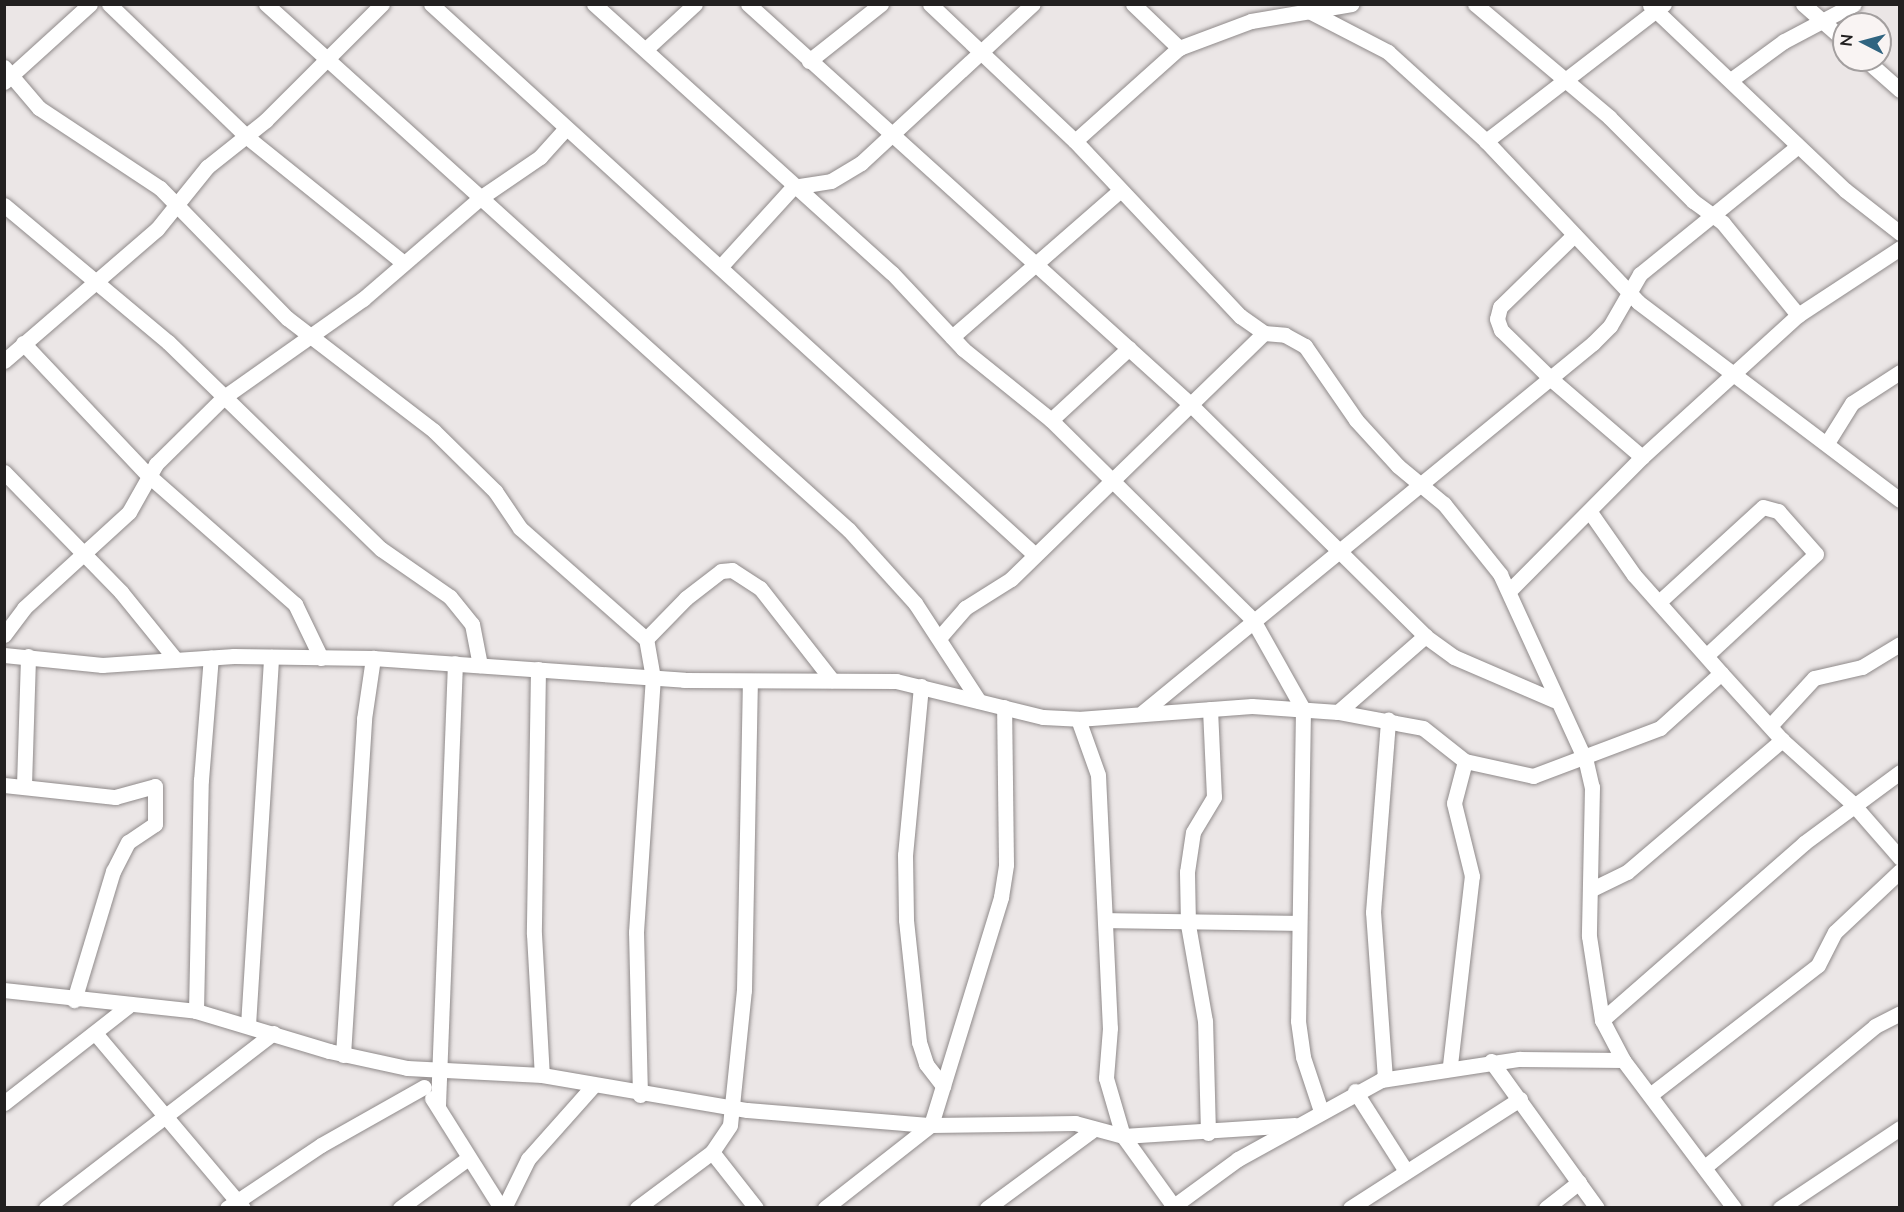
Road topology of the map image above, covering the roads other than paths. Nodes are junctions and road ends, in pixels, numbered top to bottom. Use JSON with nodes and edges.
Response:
{"nodes":[{"id":1,"x":90,"y":4,"type":"edge"},
{"id":2,"x":109,"y":4,"type":"edge"},
{"id":3,"x":266,"y":4,"type":"edge"},
{"id":4,"x":382,"y":4,"type":"edge"},
{"id":5,"x":431,"y":4,"type":"edge"},
{"id":6,"x":594,"y":4,"type":"edge"},
{"id":7,"x":695,"y":4,"type":"edge"},
{"id":8,"x":748,"y":4,"type":"edge"},
{"id":9,"x":881,"y":4,"type":"edge"},
{"id":10,"x":930,"y":4,"type":"edge"},
{"id":11,"x":1032,"y":4,"type":"edge"},
{"id":12,"x":1133,"y":4,"type":"edge"},
{"id":13,"x":1352,"y":4,"type":"edge"},
{"id":14,"x":1475,"y":4,"type":"edge"},
{"id":15,"x":1803,"y":4,"type":"edge"},
{"id":16,"x":1854,"y":4,"type":"edge"},
{"id":17,"x":1656,"y":6,"type":"edge"},
{"id":18,"x":1307,"y":8,"type":"edge"},
{"id":19,"x":1825,"y":22,"type":"junction"},
{"id":20,"x":1832,"y":29,"type":"edge"},
{"id":21,"x":647,"y":48,"type":"junction"},
{"id":22,"x":1179,"y":48,"type":"junction"},
{"id":23,"x":981,"y":54,"type":"junction"},
{"id":24,"x":328,"y":61,"type":"junction"},
{"id":25,"x":809,"y":61,"type":"junction"},
{"id":26,"x":1879,"y":72,"type":"edge"},
{"id":27,"x":7,"y":74,"type":"edge"},
{"id":28,"x":1566,"y":79,"type":"junction"},
{"id":29,"x":1732,"y":79,"type":"junction"},
{"id":30,"x":1899,"y":90,"type":"edge"},
{"id":31,"x":565,"y":129,"type":"junction"},
{"id":32,"x":892,"y":131,"type":"junction"},
{"id":33,"x":247,"y":137,"type":"junction"},
{"id":34,"x":1075,"y":141,"type":"junction"},
{"id":35,"x":1486,"y":141,"type":"junction"},
{"id":36,"x":1798,"y":146,"type":"junction"},
{"id":37,"x":793,"y":187,"type":"junction"},
{"id":38,"x":1118,"y":192,"type":"junction"},
{"id":39,"x":480,"y":198,"type":"junction"},
{"id":40,"x":4,"y":204,"type":"edge"},
{"id":41,"x":176,"y":204,"type":"junction"},
{"id":42,"x":1709,"y":213,"type":"junction"},
{"id":43,"x":1899,"y":233,"type":"edge"},
{"id":44,"x":1574,"y":235,"type":"junction"},
{"id":45,"x":1899,"y":248,"type":"edge"},
{"id":46,"x":401,"y":261,"type":"junction"},
{"id":47,"x":722,"y":265,"type":"junction"},
{"id":48,"x":1037,"y":265,"type":"junction"},
{"id":49,"x":98,"y":281,"type":"junction"},
{"id":50,"x":1627,"y":292,"type":"junction"},
{"id":51,"x":1798,"y":315,"type":"junction"},
{"id":52,"x":1264,"y":333,"type":"junction"},
{"id":53,"x":314,"y":335,"type":"junction"},
{"id":54,"x":952,"y":337,"type":"junction"},
{"id":55,"x":1129,"y":348,"type":"junction"},
{"id":56,"x":11,"y":349,"type":"edge"},
{"id":57,"x":1899,"y":372,"type":"edge"},
{"id":58,"x":1733,"y":374,"type":"junction"},
{"id":59,"x":1551,"y":379,"type":"junction"},
{"id":60,"x":224,"y":397,"type":"junction"},
{"id":61,"x":1190,"y":404,"type":"junction"},
{"id":62,"x":1051,"y":420,"type":"junction"},
{"id":63,"x":1827,"y":443,"type":"junction"},
{"id":64,"x":1642,"y":457,"type":"junction"},
{"id":65,"x":4,"y":472,"type":"edge"},
{"id":66,"x":148,"y":475,"type":"junction"},
{"id":67,"x":1112,"y":482,"type":"junction"},
{"id":68,"x":1422,"y":484,"type":"junction"},
{"id":69,"x":1899,"y":500,"type":"edge"},
{"id":70,"x":1590,"y":512,"type":"junction"},
{"id":71,"x":1337,"y":549,"type":"junction"},
{"id":72,"x":85,"y":554,"type":"junction"},
{"id":73,"x":1034,"y":554,"type":"junction"},
{"id":74,"x":1510,"y":590,"type":"junction"},
{"id":75,"x":1660,"y":600,"type":"junction"},
{"id":76,"x":1253,"y":620,"type":"junction"},
{"id":77,"x":4,"y":635,"type":"edge"},
{"id":78,"x":1425,"y":636,"type":"junction"},
{"id":79,"x":939,"y":638,"type":"junction"},
{"id":80,"x":646,"y":639,"type":"junction"},
{"id":81,"x":1899,"y":644,"type":"edge"},
{"id":82,"x":4,"y":655,"type":"edge"},
{"id":83,"x":1707,"y":655,"type":"junction"},
{"id":84,"x":28,"y":656,"type":"junction"},
{"id":85,"x":211,"y":657,"type":"junction"},
{"id":86,"x":271,"y":657,"type":"junction"},
{"id":87,"x":321,"y":658,"type":"junction"},
{"id":88,"x":373,"y":658,"type":"junction"},
{"id":89,"x":176,"y":660,"type":"junction"},
{"id":90,"x":455,"y":663,"type":"junction"},
{"id":91,"x":480,"y":665,"type":"junction"},
{"id":92,"x":538,"y":669,"type":"junction"},
{"id":93,"x":1721,"y":673,"type":"junction"},
{"id":94,"x":653,"y":678,"type":"junction"},
{"id":95,"x":832,"y":680,"type":"junction"},
{"id":96,"x":750,"y":682,"type":"junction"},
{"id":97,"x":921,"y":686,"type":"junction"},
{"id":98,"x":1554,"y":700,"type":"junction"},
{"id":99,"x":979,"y":701,"type":"junction"},
{"id":100,"x":1004,"y":707,"type":"junction"},
{"id":101,"x":1210,"y":708,"type":"junction"},
{"id":102,"x":1303,"y":709,"type":"junction"},
{"id":103,"x":1143,"y":712,"type":"junction"},
{"id":104,"x":1338,"y":712,"type":"junction"},
{"id":105,"x":1078,"y":719,"type":"junction"},
{"id":106,"x":1388,"y":720,"type":"junction"},
{"id":107,"x":1770,"y":726,"type":"junction"},
{"id":108,"x":1782,"y":740,"type":"junction"},
{"id":109,"x":1582,"y":754,"type":"junction"},
{"id":110,"x":1465,"y":761,"type":"junction"},
{"id":111,"x":1899,"y":772,"type":"edge"},
{"id":112,"x":4,"y":784,"type":"edge"},
{"id":113,"x":24,"y":786,"type":"junction"},
{"id":114,"x":1852,"y":803,"type":"junction"},
{"id":115,"x":1899,"y":858,"type":"edge"},
{"id":116,"x":1899,"y":871,"type":"edge"},
{"id":117,"x":1590,"y":890,"type":"junction"},
{"id":118,"x":1106,"y":920,"type":"junction"},
{"id":119,"x":1296,"y":923,"type":"junction"},
{"id":120,"x":1188,"y":925,"type":"junction"},
{"id":121,"x":4,"y":990,"type":"edge"},
{"id":122,"x":74,"y":1000,"type":"junction"},
{"id":123,"x":128,"y":1006,"type":"junction"},
{"id":124,"x":196,"y":1011,"type":"junction"},
{"id":125,"x":1899,"y":1013,"type":"edge"},
{"id":126,"x":1602,"y":1020,"type":"junction"},
{"id":127,"x":248,"y":1025,"type":"junction"},
{"id":128,"x":95,"y":1033,"type":"junction"},
{"id":129,"x":273,"y":1033,"type":"junction"},
{"id":130,"x":343,"y":1055,"type":"junction"},
{"id":131,"x":1623,"y":1060,"type":"junction"},
{"id":132,"x":1491,"y":1061,"type":"junction"},
{"id":133,"x":1450,"y":1065,"type":"junction"},
{"id":134,"x":407,"y":1068,"type":"junction"},
{"id":135,"x":440,"y":1073,"type":"junction"},
{"id":136,"x":542,"y":1075,"type":"junction"},
{"id":137,"x":1385,"y":1079,"type":"junction"},
{"id":138,"x":593,"y":1086,"type":"junction"},
{"id":139,"x":943,"y":1086,"type":"junction"},
{"id":140,"x":424,"y":1087,"type":"junction"},
{"id":141,"x":1354,"y":1091,"type":"junction"},
{"id":142,"x":640,"y":1095,"type":"junction"},
{"id":143,"x":1650,"y":1095,"type":"junction"},
{"id":144,"x":1520,"y":1099,"type":"junction"},
{"id":145,"x":4,"y":1103,"type":"edge"},
{"id":146,"x":438,"y":1105,"type":"junction"},
{"id":147,"x":732,"y":1108,"type":"junction"},
{"id":148,"x":1321,"y":1111,"type":"junction"},
{"id":149,"x":162,"y":1118,"type":"junction"},
{"id":150,"x":931,"y":1125,"type":"junction"},
{"id":151,"x":1295,"y":1125,"type":"junction"},
{"id":152,"x":1899,"y":1128,"type":"edge"},
{"id":153,"x":1094,"y":1130,"type":"junction"},
{"id":154,"x":1208,"y":1133,"type":"junction"},
{"id":155,"x":1123,"y":1136,"type":"junction"},
{"id":156,"x":712,"y":1152,"type":"junction"},
{"id":157,"x":467,"y":1159,"type":"junction"},
{"id":158,"x":1706,"y":1166,"type":"junction"},
{"id":159,"x":1406,"y":1171,"type":"junction"},
{"id":160,"x":1579,"y":1182,"type":"junction"},
{"id":161,"x":236,"y":1205,"type":"edge"},
{"id":162,"x":1173,"y":1207,"type":"edge"},
{"id":163,"x":46,"y":1208,"type":"edge"},
{"id":164,"x":400,"y":1208,"type":"edge"},
{"id":165,"x":502,"y":1208,"type":"edge"},
{"id":166,"x":637,"y":1208,"type":"edge"},
{"id":167,"x":756,"y":1208,"type":"edge"},
{"id":168,"x":825,"y":1208,"type":"edge"},
{"id":169,"x":987,"y":1208,"type":"edge"},
{"id":170,"x":1350,"y":1208,"type":"edge"},
{"id":171,"x":1546,"y":1208,"type":"edge"},
{"id":172,"x":1597,"y":1208,"type":"edge"},
{"id":173,"x":1734,"y":1208,"type":"edge"},
{"id":174,"x":1780,"y":1208,"type":"edge"}],
"edges":[{"from":1,"to":27,"type":"street"},
{"from":2,"to":33,"type":"street"},
{"from":3,"to":24,"type":"street"},
{"from":4,"to":24,"type":"street"},
{"from":5,"to":31,"type":"street"},
{"from":6,"to":21,"type":"street"},
{"from":7,"to":21,"type":"street"},
{"from":8,"to":25,"type":"street"},
{"from":9,"to":25,"type":"street"},
{"from":10,"to":23,"type":"street"},
{"from":11,"to":23,"type":"street"},
{"from":12,"to":22,"type":"street"},
{"from":13,"to":18,"type":"street"},
{"from":14,"to":28,"type":"street"},
{"from":15,"to":19,"type":"street"},
{"from":16,"to":19,"type":"street"},
{"from":17,"to":28,"type":"street"},
{"from":17,"to":29,"type":"street"},
{"from":18,"to":22,"type":"street"},
{"from":18,"to":35,"type":"street"},
{"from":19,"to":20,"type":"street"},
{"from":19,"to":29,"type":"street"},
{"from":21,"to":37,"type":"street"},
{"from":22,"to":34,"type":"street"},
{"from":23,"to":32,"type":"street"},
{"from":23,"to":34,"type":"street"},
{"from":24,"to":33,"type":"street"},
{"from":24,"to":39,"type":"street"},
{"from":25,"to":32,"type":"street"},
{"from":26,"to":30,"type":"street"},
{"from":27,"to":41,"type":"street"},
{"from":28,"to":35,"type":"street"},
{"from":28,"to":42,"type":"street"},
{"from":29,"to":36,"type":"street"},
{"from":31,"to":39,"type":"street"},
{"from":31,"to":47,"type":"street"},
{"from":32,"to":37,"type":"street"},
{"from":32,"to":48,"type":"street"},
{"from":33,"to":41,"type":"street"},
{"from":33,"to":46,"type":"street"},
{"from":34,"to":38,"type":"street"},
{"from":35,"to":44,"type":"street"},
{"from":36,"to":42,"type":"street"},
{"from":36,"to":43,"type":"street"},
{"from":37,"to":47,"type":"street"},
{"from":37,"to":54,"type":"street"},
{"from":38,"to":48,"type":"street"},
{"from":38,"to":52,"type":"street"},
{"from":39,"to":46,"type":"street"},
{"from":39,"to":79,"type":"street"},
{"from":40,"to":49,"type":"street"},
{"from":41,"to":49,"type":"street"},
{"from":41,"to":53,"type":"street"},
{"from":42,"to":50,"type":"street"},
{"from":42,"to":51,"type":"street"},
{"from":44,"to":50,"type":"street"},
{"from":44,"to":59,"type":"street"},
{"from":45,"to":51,"type":"street"},
{"from":46,"to":53,"type":"street"},
{"from":47,"to":73,"type":"street"},
{"from":48,"to":54,"type":"street"},
{"from":48,"to":55,"type":"street"},
{"from":49,"to":56,"type":"street"},
{"from":49,"to":60,"type":"street"},
{"from":50,"to":58,"type":"street"},
{"from":50,"to":59,"type":"street"},
{"from":51,"to":58,"type":"street"},
{"from":52,"to":61,"type":"street"},
{"from":52,"to":68,"type":"street"},
{"from":53,"to":60,"type":"street"},
{"from":53,"to":80,"type":"street"},
{"from":54,"to":62,"type":"street"},
{"from":55,"to":61,"type":"street"},
{"from":55,"to":62,"type":"street"},
{"from":56,"to":66,"type":"street"},
{"from":57,"to":63,"type":"street"},
{"from":58,"to":63,"type":"street"},
{"from":58,"to":64,"type":"street"},
{"from":59,"to":64,"type":"street"},
{"from":59,"to":68,"type":"street"},
{"from":60,"to":66,"type":"street"},
{"from":60,"to":91,"type":"street"},
{"from":61,"to":67,"type":"street"},
{"from":61,"to":71,"type":"street"},
{"from":62,"to":67,"type":"street"},
{"from":63,"to":69,"type":"street"},
{"from":64,"to":70,"type":"street"},
{"from":65,"to":72,"type":"street"},
{"from":66,"to":72,"type":"street"},
{"from":66,"to":87,"type":"street"},
{"from":67,"to":73,"type":"street"},
{"from":67,"to":76,"type":"street"},
{"from":68,"to":71,"type":"street"},
{"from":68,"to":74,"type":"street"},
{"from":70,"to":74,"type":"street"},
{"from":70,"to":75,"type":"street"},
{"from":71,"to":76,"type":"street"},
{"from":71,"to":78,"type":"street"},
{"from":72,"to":77,"type":"street"},
{"from":72,"to":89,"type":"street"},
{"from":73,"to":79,"type":"street"},
{"from":74,"to":98,"type":"street"},
{"from":75,"to":83,"type":"street"},
{"from":75,"to":83,"type":"street"},
{"from":76,"to":102,"type":"street"},
{"from":76,"to":103,"type":"street"},
{"from":78,"to":98,"type":"street"},
{"from":78,"to":104,"type":"street"},
{"from":79,"to":99,"type":"street"},
{"from":80,"to":94,"type":"street"},
{"from":80,"to":95,"type":"street"},
{"from":81,"to":107,"type":"street"},
{"from":82,"to":84,"type":"street"},
{"from":83,"to":93,"type":"street"},
{"from":84,"to":89,"type":"street"},
{"from":84,"to":113,"type":"street"},
{"from":85,"to":86,"type":"street"},
{"from":85,"to":89,"type":"street"},
{"from":85,"to":124,"type":"street"},
{"from":86,"to":87,"type":"street"},
{"from":86,"to":127,"type":"street"},
{"from":87,"to":88,"type":"street"},
{"from":88,"to":90,"type":"street"},
{"from":88,"to":130,"type":"street"},
{"from":90,"to":91,"type":"street"},
{"from":90,"to":135,"type":"street"},
{"from":91,"to":92,"type":"street"},
{"from":92,"to":94,"type":"street"},
{"from":92,"to":136,"type":"street"},
{"from":93,"to":107,"type":"street"},
{"from":93,"to":109,"type":"street"},
{"from":94,"to":96,"type":"street"},
{"from":94,"to":142,"type":"street"},
{"from":95,"to":96,"type":"street"},
{"from":95,"to":97,"type":"street"},
{"from":96,"to":147,"type":"street"},
{"from":97,"to":99,"type":"street"},
{"from":97,"to":139,"type":"street"},
{"from":98,"to":109,"type":"street"},
{"from":99,"to":100,"type":"street"},
{"from":100,"to":105,"type":"street"},
{"from":100,"to":139,"type":"street"},
{"from":101,"to":102,"type":"street"},
{"from":101,"to":103,"type":"street"},
{"from":101,"to":120,"type":"street"},
{"from":102,"to":104,"type":"street"},
{"from":102,"to":119,"type":"street"},
{"from":103,"to":105,"type":"street"},
{"from":104,"to":106,"type":"street"},
{"from":105,"to":118,"type":"street"},
{"from":106,"to":110,"type":"street"},
{"from":106,"to":137,"type":"street"},
{"from":107,"to":108,"type":"street"},
{"from":108,"to":114,"type":"street"},
{"from":108,"to":117,"type":"street"},
{"from":109,"to":110,"type":"street"},
{"from":109,"to":117,"type":"street"},
{"from":110,"to":133,"type":"street"},
{"from":111,"to":114,"type":"street"},
{"from":112,"to":113,"type":"street"},
{"from":113,"to":122,"type":"street"},
{"from":114,"to":115,"type":"street"},
{"from":114,"to":126,"type":"street"},
{"from":116,"to":143,"type":"street"},
{"from":117,"to":126,"type":"street"},
{"from":118,"to":120,"type":"street"},
{"from":118,"to":155,"type":"street"},
{"from":119,"to":120,"type":"street"},
{"from":119,"to":148,"type":"street"},
{"from":120,"to":154,"type":"street"},
{"from":121,"to":122,"type":"street"},
{"from":122,"to":123,"type":"street"},
{"from":123,"to":124,"type":"street"},
{"from":123,"to":128,"type":"street"},
{"from":124,"to":127,"type":"street"},
{"from":125,"to":158,"type":"street"},
{"from":126,"to":131,"type":"street"},
{"from":127,"to":129,"type":"street"},
{"from":128,"to":145,"type":"street"},
{"from":128,"to":149,"type":"street"},
{"from":129,"to":130,"type":"street"},
{"from":129,"to":149,"type":"street"},
{"from":130,"to":134,"type":"street"},
{"from":131,"to":132,"type":"street"},
{"from":131,"to":143,"type":"street"},
{"from":132,"to":133,"type":"street"},
{"from":132,"to":144,"type":"street"},
{"from":133,"to":137,"type":"street"},
{"from":134,"to":135,"type":"street"},
{"from":134,"to":140,"type":"street"},
{"from":135,"to":136,"type":"street"},
{"from":135,"to":146,"type":"street"},
{"from":136,"to":138,"type":"street"},
{"from":137,"to":141,"type":"street"},
{"from":138,"to":142,"type":"street"},
{"from":138,"to":165,"type":"street"},
{"from":139,"to":150,"type":"street"},
{"from":140,"to":146,"type":"street"},
{"from":140,"to":161,"type":"street"},
{"from":141,"to":148,"type":"street"},
{"from":141,"to":159,"type":"street"},
{"from":142,"to":147,"type":"street"},
{"from":143,"to":158,"type":"street"},
{"from":144,"to":159,"type":"street"},
{"from":144,"to":160,"type":"street"},
{"from":146,"to":157,"type":"street"},
{"from":147,"to":150,"type":"street"},
{"from":147,"to":156,"type":"street"},
{"from":148,"to":151,"type":"street"},
{"from":149,"to":161,"type":"street"},
{"from":149,"to":163,"type":"street"},
{"from":150,"to":153,"type":"street"},
{"from":150,"to":168,"type":"street"},
{"from":151,"to":154,"type":"street"},
{"from":151,"to":162,"type":"street"},
{"from":152,"to":174,"type":"street"},
{"from":153,"to":155,"type":"street"},
{"from":153,"to":169,"type":"street"},
{"from":154,"to":155,"type":"street"},
{"from":155,"to":162,"type":"street"},
{"from":156,"to":166,"type":"street"},
{"from":156,"to":167,"type":"street"},
{"from":157,"to":164,"type":"street"},
{"from":157,"to":165,"type":"street"},
{"from":158,"to":173,"type":"street"},
{"from":159,"to":170,"type":"street"},
{"from":160,"to":171,"type":"street"},
{"from":160,"to":172,"type":"street"}]}
